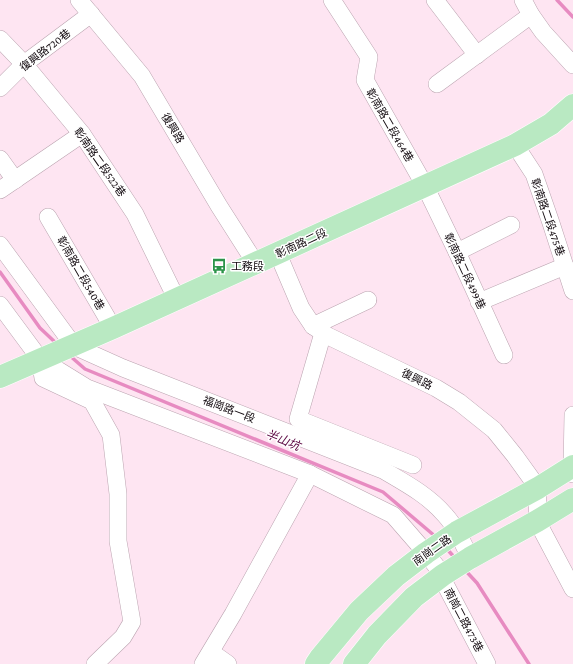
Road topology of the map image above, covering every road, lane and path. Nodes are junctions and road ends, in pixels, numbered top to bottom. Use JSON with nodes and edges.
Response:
{"nodes":[{"id":1,"x":79,"y":0,"type":"edge"},
{"id":2,"x":332,"y":0,"type":"edge"},
{"id":3,"x":435,"y":0,"type":"edge"},
{"id":4,"x":523,"y":0,"type":"edge"},
{"id":5,"x":91,"y":14,"type":"junction"},
{"id":6,"x":531,"y":15,"type":"junction"},
{"id":7,"x":0,"y":39,"type":"edge"},
{"id":8,"x":477,"y":55,"type":"junction"},
{"id":9,"x":24,"y":64,"type":"junction"},
{"id":10,"x":573,"y":65,"type":"edge"},
{"id":11,"x":437,"y":84,"type":"dead end"},
{"id":12,"x":0,"y":88,"type":"edge"},
{"id":13,"x":573,"y":105,"type":"edge"},
{"id":14,"x":82,"y":134,"type":"junction"},
{"id":15,"x":515,"y":146,"type":"junction"},
{"id":16,"x":0,"y":159,"type":"edge"},
{"id":17,"x":15,"y":180,"type":"junction"},
{"id":18,"x":425,"y":186,"type":"junction"},
{"id":19,"x":0,"y":190,"type":"edge"},
{"id":20,"x":48,"y":217,"type":"dead end"},
{"id":21,"x":511,"y":226,"type":"dead end"},
{"id":22,"x":0,"y":245,"type":"edge"},
{"id":23,"x":457,"y":252,"type":"junction"},
{"id":24,"x":278,"y":254,"type":"junction"},
{"id":25,"x":566,"y":255,"type":"edge"},
{"id":26,"x":256,"y":264,"type":"junction"},
{"id":27,"x":573,"y":292,"type":"edge"},
{"id":28,"x":177,"y":300,"type":"junction"},
{"id":29,"x":368,"y":300,"type":"dead end"},
{"id":30,"x":479,"y":302,"type":"junction"},
{"id":31,"x":0,"y":305,"type":"edge"},
{"id":32,"x":113,"y":328,"type":"junction"},
{"id":33,"x":318,"y":329,"type":"junction"},
{"id":34,"x":58,"y":352,"type":"junction"},
{"id":35,"x":504,"y":355,"type":"dead end"},
{"id":36,"x":0,"y":377,"type":"edge"},
{"id":37,"x":573,"y":415,"type":"edge"},
{"id":38,"x":413,"y":465,"type":"dead end"},
{"id":39,"x":572,"y":469,"type":"edge"},
{"id":40,"x":310,"y":474,"type":"junction"},
{"id":41,"x":538,"y":488,"type":"junction"},
{"id":42,"x":573,"y":499,"type":"edge"},
{"id":43,"x":537,"y":521,"type":"junction"},
{"id":44,"x":457,"y":532,"type":"junction"},
{"id":45,"x":426,"y":553,"type":"junction"},
{"id":46,"x":470,"y":558,"type":"junction"},
{"id":47,"x":443,"y":575,"type":"junction"},
{"id":48,"x":573,"y":589,"type":"edge"},
{"id":49,"x":207,"y":658,"type":"edge"},
{"id":50,"x":95,"y":664,"type":"edge"},
{"id":51,"x":228,"y":664,"type":"edge"},
{"id":52,"x":316,"y":664,"type":"edge"},
{"id":53,"x":354,"y":664,"type":"edge"},
{"id":54,"x":487,"y":664,"type":"edge"}],
"edges":[{"from":1,"to":5,"type":"street","name":"復興路"},
{"from":2,"to":18,"type":"street","name":"彰南路二段464巷"},
{"from":3,"to":8,"type":"street"},
{"from":4,"to":6,"type":"street"},
{"from":5,"to":9,"type":"street","name":"復興路720巷"},
{"from":5,"to":26,"type":"street","name":"復興路"},
{"from":6,"to":8,"type":"street"},
{"from":6,"to":10,"type":"street"},
{"from":7,"to":9,"type":"street","name":"彰南路二段522巷"},
{"from":8,"to":11,"type":"street"},
{"from":9,"to":12,"type":"street","name":"復興路720巷"},
{"from":9,"to":14,"type":"street","name":"彰南路二段522巷"},
{"from":13,"to":15,"type":"main road","name":"彰南路二段"},
{"from":14,"to":17,"type":"street"},
{"from":14,"to":28,"type":"street","name":"彰南路二段522巷"},
{"from":15,"to":18,"type":"main road","name":"彰南路二段"},
{"from":15,"to":25,"type":"street","name":"彰南路二段475巷"},
{"from":16,"to":17,"type":"street"},
{"from":17,"to":19,"type":"street"},
{"from":18,"to":23,"type":"street","name":"彰南路二段499巷"},
{"from":18,"to":24,"type":"main road","name":"彰南路二段"},
{"from":20,"to":32,"type":"street","name":"彰南路二段540巷"},
{"from":21,"to":23,"type":"street"},
{"from":22,"to":34,"type":"street","name":"福崗路一段"},
{"from":23,"to":30,"type":"street","name":"彰南路二段499巷"},
{"from":24,"to":26,"type":"main road","name":"彰南路二段"},
{"from":24,"to":33,"type":"street","name":"復興路"},
{"from":25,"to":27,"type":"street","name":"彰南路二段475巷"},
{"from":25,"to":30,"type":"street"},
{"from":26,"to":28,"type":"main road","name":"彰南路二段"},
{"from":28,"to":32,"type":"main road","name":"彰南路二段"},
{"from":29,"to":33,"type":"street"},
{"from":30,"to":35,"type":"street","name":"彰南路二段499巷"},
{"from":31,"to":34,"type":"street","name":"福崗路一段"},
{"from":32,"to":34,"type":"main road","name":"彰南路二段"},
{"from":33,"to":38,"type":"street"},
{"from":33,"to":41,"type":"street","name":"復興路"},
{"from":34,"to":36,"type":"main road","name":"彰南路二段"},
{"from":34,"to":40,"type":"street","name":"福崗路一段"},
{"from":34,"to":44,"type":"street","name":"福崗路一段"},
{"from":34,"to":50,"type":"street"},
{"from":37,"to":39,"type":"street"},
{"from":39,"to":41,"type":"main road","name":"南崗二路"},
{"from":40,"to":45,"type":"street","name":"福崗路一段"},
{"from":40,"to":49,"type":"street"},
{"from":41,"to":43,"type":"street"},
{"from":41,"to":44,"type":"main road","name":"南崗二路"},
{"from":42,"to":43,"type":"main road"},
{"from":43,"to":46,"type":"main road"},
{"from":43,"to":48,"type":"street"},
{"from":44,"to":45,"type":"main road","name":"南崗二路"},
{"from":44,"to":46,"type":"street","name":"福崗路一段"},
{"from":45,"to":47,"type":"street","name":"福崗路一段"},
{"from":45,"to":52,"type":"main road","name":"南崗二路"},
{"from":46,"to":47,"type":"main road"},
{"from":47,"to":53,"type":"main road"},
{"from":47,"to":54,"type":"street","name":"南崗二路473巷"},
{"from":49,"to":51,"type":"street"}]}
